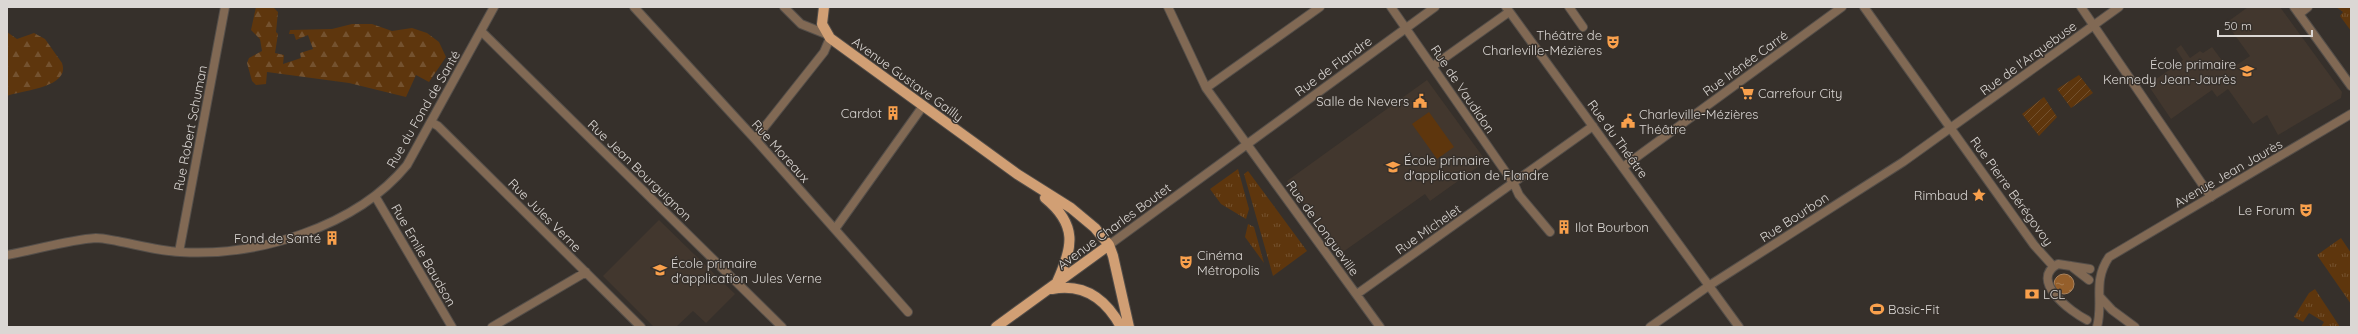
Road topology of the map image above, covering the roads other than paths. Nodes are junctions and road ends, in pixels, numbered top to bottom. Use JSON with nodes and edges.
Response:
{"nodes":[{"id":1,"x":225,"y":7,"type":"edge"},
{"id":2,"x":494,"y":7,"type":"edge"},
{"id":3,"x":634,"y":7,"type":"edge"},
{"id":4,"x":784,"y":7,"type":"edge"},
{"id":5,"x":824,"y":7,"type":"edge"},
{"id":6,"x":1168,"y":7,"type":"edge"},
{"id":7,"x":1320,"y":7,"type":"edge"},
{"id":8,"x":1391,"y":7,"type":"edge"},
{"id":9,"x":1435,"y":7,"type":"edge"},
{"id":10,"x":1569,"y":7,"type":"edge"},
{"id":11,"x":1842,"y":7,"type":"edge"},
{"id":12,"x":1864,"y":7,"type":"edge"},
{"id":13,"x":2081,"y":7,"type":"edge"},
{"id":14,"x":2119,"y":7,"type":"edge"},
{"id":15,"x":2308,"y":7,"type":"edge"},
{"id":16,"x":1508,"y":9,"type":"edge"},
{"id":17,"x":2296,"y":10,"type":"edge"},
{"id":18,"x":2094,"y":25,"type":"junction"},
{"id":19,"x":1583,"y":26,"type":"dead end"},
{"id":20,"x":1406,"y":28,"type":"junction"},
{"id":21,"x":481,"y":31,"type":"junction"},
{"id":22,"x":828,"y":36,"type":"junction"},
{"id":23,"x":1433,"y":66,"type":"junction"},
{"id":24,"x":2351,"y":86,"type":"edge"},
{"id":25,"x":1206,"y":88,"type":"junction"},
{"id":26,"x":924,"y":106,"type":"junction"},
{"id":27,"x":2351,"y":114,"type":"edge"},
{"id":28,"x":431,"y":122,"type":"junction"},
{"id":29,"x":1593,"y":126,"type":"junction"},
{"id":30,"x":1952,"y":129,"type":"junction"},
{"id":31,"x":755,"y":139,"type":"junction"},
{"id":32,"x":1246,"y":144,"type":"junction"},
{"id":33,"x":1623,"y":167,"type":"junction"},
{"id":34,"x":1017,"y":174,"type":"junction"},
{"id":35,"x":1514,"y":184,"type":"junction"},
{"id":36,"x":375,"y":196,"type":"junction"},
{"id":37,"x":2211,"y":197,"type":"junction"},
{"id":38,"x":835,"y":229,"type":"junction"},
{"id":39,"x":1550,"y":232,"type":"dead end"},
{"id":40,"x":1109,"y":245,"type":"junction"},
{"id":41,"x":179,"y":252,"type":"junction"},
{"id":42,"x":7,"y":255,"type":"edge"},
{"id":43,"x":2069,"y":265,"type":"junction"},
{"id":44,"x":2053,"y":266,"type":"junction"},
{"id":45,"x":2090,"y":268,"type":"dead end"},
{"id":46,"x":586,"y":272,"type":"junction"},
{"id":47,"x":2089,"y":280,"type":"dead end"},
{"id":48,"x":1710,"y":285,"type":"junction"},
{"id":49,"x":1052,"y":287,"type":"junction"},
{"id":50,"x":1357,"y":294,"type":"junction"},
{"id":51,"x":2100,"y":297,"type":"junction"},
{"id":52,"x":908,"y":312,"type":"dead end"},
{"id":53,"x":2087,"y":320,"type":"dead end"},
{"id":54,"x":452,"y":327,"type":"edge"},
{"id":55,"x":492,"y":327,"type":"edge"},
{"id":56,"x":641,"y":327,"type":"edge"},
{"id":57,"x":782,"y":327,"type":"edge"},
{"id":58,"x":996,"y":327,"type":"edge"},
{"id":59,"x":1121,"y":327,"type":"edge"},
{"id":60,"x":1129,"y":327,"type":"edge"},
{"id":61,"x":1380,"y":327,"type":"edge"},
{"id":62,"x":1650,"y":327,"type":"edge"},
{"id":63,"x":1739,"y":327,"type":"edge"},
{"id":64,"x":2097,"y":327,"type":"edge"},
{"id":65,"x":2135,"y":327,"type":"edge"}],
"edges":[{"from":1,"to":41,"type":"street","name":"Rue Robert Schuman"},
{"from":2,"to":21,"type":"street","name":"Rue du Fond de Santé"},
{"from":3,"to":31,"type":"street","name":"Rue Moreaux"},
{"from":4,"to":22,"type":"street","name":"Avenue Gustave Gailly"},
{"from":5,"to":22,"type":"main road"},
{"from":6,"to":25,"type":"street","name":"Rue de Longueville"},
{"from":7,"to":25,"type":"street"},
{"from":8,"to":20,"type":"street","name":"Rue de Vaudidon"},
{"from":9,"to":20,"type":"street","name":"Rue de Flandre"},
{"from":10,"to":19,"type":"street"},
{"from":11,"to":33,"type":"street","name":"Rue Irénée Carré"},
{"from":12,"to":30,"type":"street","name":"Rue Pierre Bérégovoy"},
{"from":13,"to":18,"type":"street"},
{"from":14,"to":18,"type":"street","name":"Rue de l'Arquebuse"},
{"from":15,"to":17,"type":"street"},
{"from":16,"to":23,"type":"street"},
{"from":16,"to":29,"type":"street","name":"Rue du Théâtre"},
{"from":17,"to":24,"type":"street"},
{"from":18,"to":30,"type":"street","name":"Rue de l'Arquebuse"},
{"from":18,"to":37,"type":"street"},
{"from":20,"to":23,"type":"street","name":"Rue de Vaudidon"},
{"from":20,"to":32,"type":"street","name":"Rue de Flandre"},
{"from":21,"to":28,"type":"street","name":"Rue du Fond de Santé"},
{"from":21,"to":57,"type":"street","name":"Rue Jean Bourguignon"},
{"from":22,"to":26,"type":"main road","name":"Avenue Gustave Gailly"},
{"from":22,"to":31,"type":"street"},
{"from":23,"to":35,"type":"street","name":"Rue de Vaudidon"},
{"from":25,"to":32,"type":"street","name":"Rue de Longueville"},
{"from":26,"to":34,"type":"main road","name":"Avenue Gustave Gailly"},
{"from":26,"to":38,"type":"street"},
{"from":27,"to":37,"type":"street","name":"Avenue Jean Jaurès"},
{"from":28,"to":36,"type":"street","name":"Rue du Fond de Santé"},
{"from":28,"to":46,"type":"street","name":"Rue Jules Verne"},
{"from":29,"to":33,"type":"street","name":"Rue du Théâtre"},
{"from":29,"to":35,"type":"street","name":"Rue Michelet"},
{"from":30,"to":44,"type":"street","name":"Rue Pierre Bérégovoy"},
{"from":30,"to":48,"type":"street","name":"Rue Bourbon"},
{"from":31,"to":38,"type":"street","name":"Rue Moreaux"},
{"from":32,"to":40,"type":"street","name":"Avenue Charles Boutet"},
{"from":32,"to":50,"type":"street","name":"Rue de Longueville"},
{"from":33,"to":48,"type":"street","name":"Rue du Théâtre"},
{"from":34,"to":40,"type":"main road"},
{"from":34,"to":49,"type":"main road"},
{"from":35,"to":39,"type":"street"},
{"from":35,"to":50,"type":"street","name":"Rue Michelet"},
{"from":36,"to":41,"type":"street","name":"Rue du Fond de Santé"},
{"from":36,"to":54,"type":"street","name":"Rue Emile Baudson"},
{"from":37,"to":51,"type":"street","name":"Avenue Jean Jaurès"},
{"from":38,"to":52,"type":"street","name":"Rue Moreaux"},
{"from":40,"to":49,"type":"main road","name":"Avenue Charles Boutet"},
{"from":40,"to":60,"type":"main road"},
{"from":41,"to":42,"type":"street","name":"Rue du Fond de Santé"},
{"from":43,"to":44,"type":"street"},
{"from":43,"to":45,"type":"street"},
{"from":43,"to":47,"type":"street"},
{"from":44,"to":53,"type":"street"},
{"from":46,"to":55,"type":"street"},
{"from":46,"to":56,"type":"street","name":"Rue Jules Verne"},
{"from":48,"to":62,"type":"street","name":"Rue Bourbon"},
{"from":48,"to":63,"type":"street","name":"Rue du Théâtre"},
{"from":49,"to":58,"type":"main road","name":"Avenue Charles Boutet"},
{"from":49,"to":59,"type":"main road"},
{"from":50,"to":61,"type":"street","name":"Rue de Longueville"},
{"from":51,"to":64,"type":"street"},
{"from":51,"to":65,"type":"street"}]}
